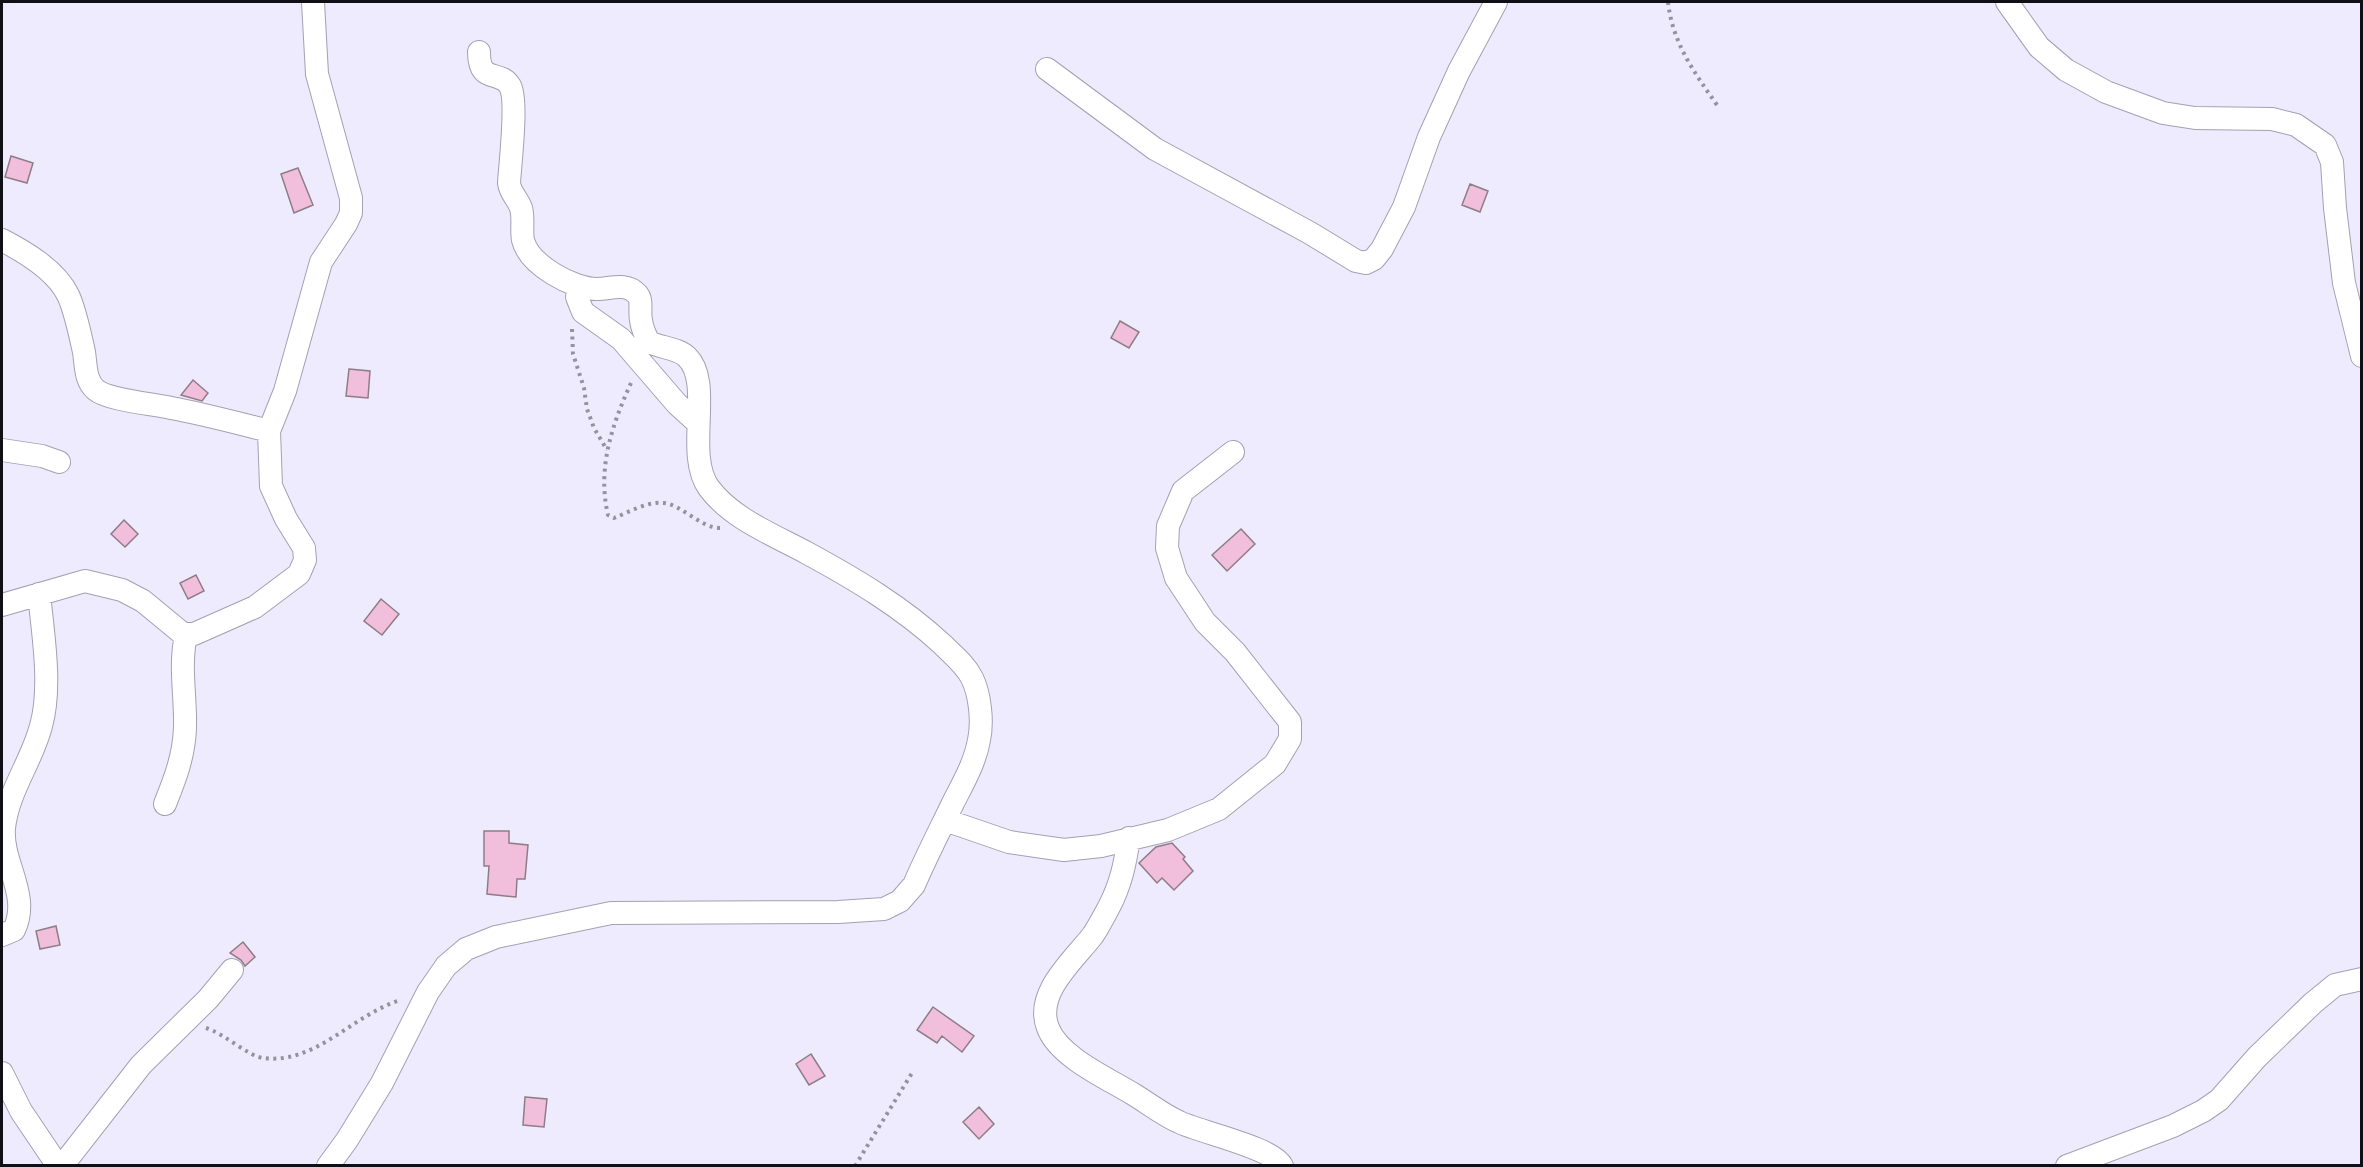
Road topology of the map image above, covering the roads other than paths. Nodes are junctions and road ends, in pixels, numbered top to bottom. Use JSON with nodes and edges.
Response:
{"nodes":[{"id":1,"x":313,"y":2,"type":"edge"},
{"id":2,"x":1496,"y":2,"type":"edge"},
{"id":3,"x":2007,"y":2,"type":"edge"},
{"id":4,"x":479,"y":52,"type":"dead end"},
{"id":5,"x":1047,"y":69,"type":"dead end"},
{"id":6,"x":2,"y":240,"type":"edge"},
{"id":7,"x":580,"y":297,"type":"junction"},
{"id":8,"x":2361,"y":356,"type":"edge"},
{"id":9,"x":698,"y":423,"type":"junction"},
{"id":10,"x":269,"y":431,"type":"junction"},
{"id":11,"x":2,"y":450,"type":"edge"},
{"id":12,"x":1233,"y":452,"type":"dead end"},
{"id":13,"x":59,"y":462,"type":"dead end"},
{"id":14,"x":39,"y":594,"type":"junction"},
{"id":15,"x":2,"y":604,"type":"edge"},
{"id":16,"x":186,"y":635,"type":"junction"},
{"id":17,"x":165,"y":804,"type":"dead end"},
{"id":18,"x":945,"y":820,"type":"junction"},
{"id":19,"x":1129,"y":838,"type":"junction"},
{"id":20,"x":2,"y":935,"type":"edge"},
{"id":21,"x":232,"y":970,"type":"dead end"},
{"id":22,"x":2361,"y":979,"type":"edge"},
{"id":23,"x":4,"y":1085,"type":"edge"},
{"id":24,"x":60,"y":1166,"type":"edge"},
{"id":25,"x":328,"y":1166,"type":"edge"},
{"id":26,"x":1282,"y":1166,"type":"edge"},
{"id":27,"x":2067,"y":1166,"type":"edge"}],
"edges":[{"from":1,"to":10,"type":"street"},
{"from":2,"to":5,"type":"street"},
{"from":3,"to":8,"type":"street"},
{"from":4,"to":7,"type":"street"},
{"from":6,"to":10,"type":"street"},
{"from":7,"to":9,"type":"street"},
{"from":7,"to":9,"type":"street"},
{"from":9,"to":18,"type":"street"},
{"from":10,"to":16,"type":"street"},
{"from":11,"to":13,"type":"street"},
{"from":12,"to":19,"type":"street"},
{"from":14,"to":15,"type":"street"},
{"from":14,"to":16,"type":"street"},
{"from":14,"to":20,"type":"street"},
{"from":16,"to":17,"type":"street"},
{"from":18,"to":19,"type":"street"},
{"from":18,"to":25,"type":"street"},
{"from":19,"to":26,"type":"street"},
{"from":21,"to":24,"type":"street"},
{"from":22,"to":27,"type":"street"},
{"from":23,"to":24,"type":"street"}]}
